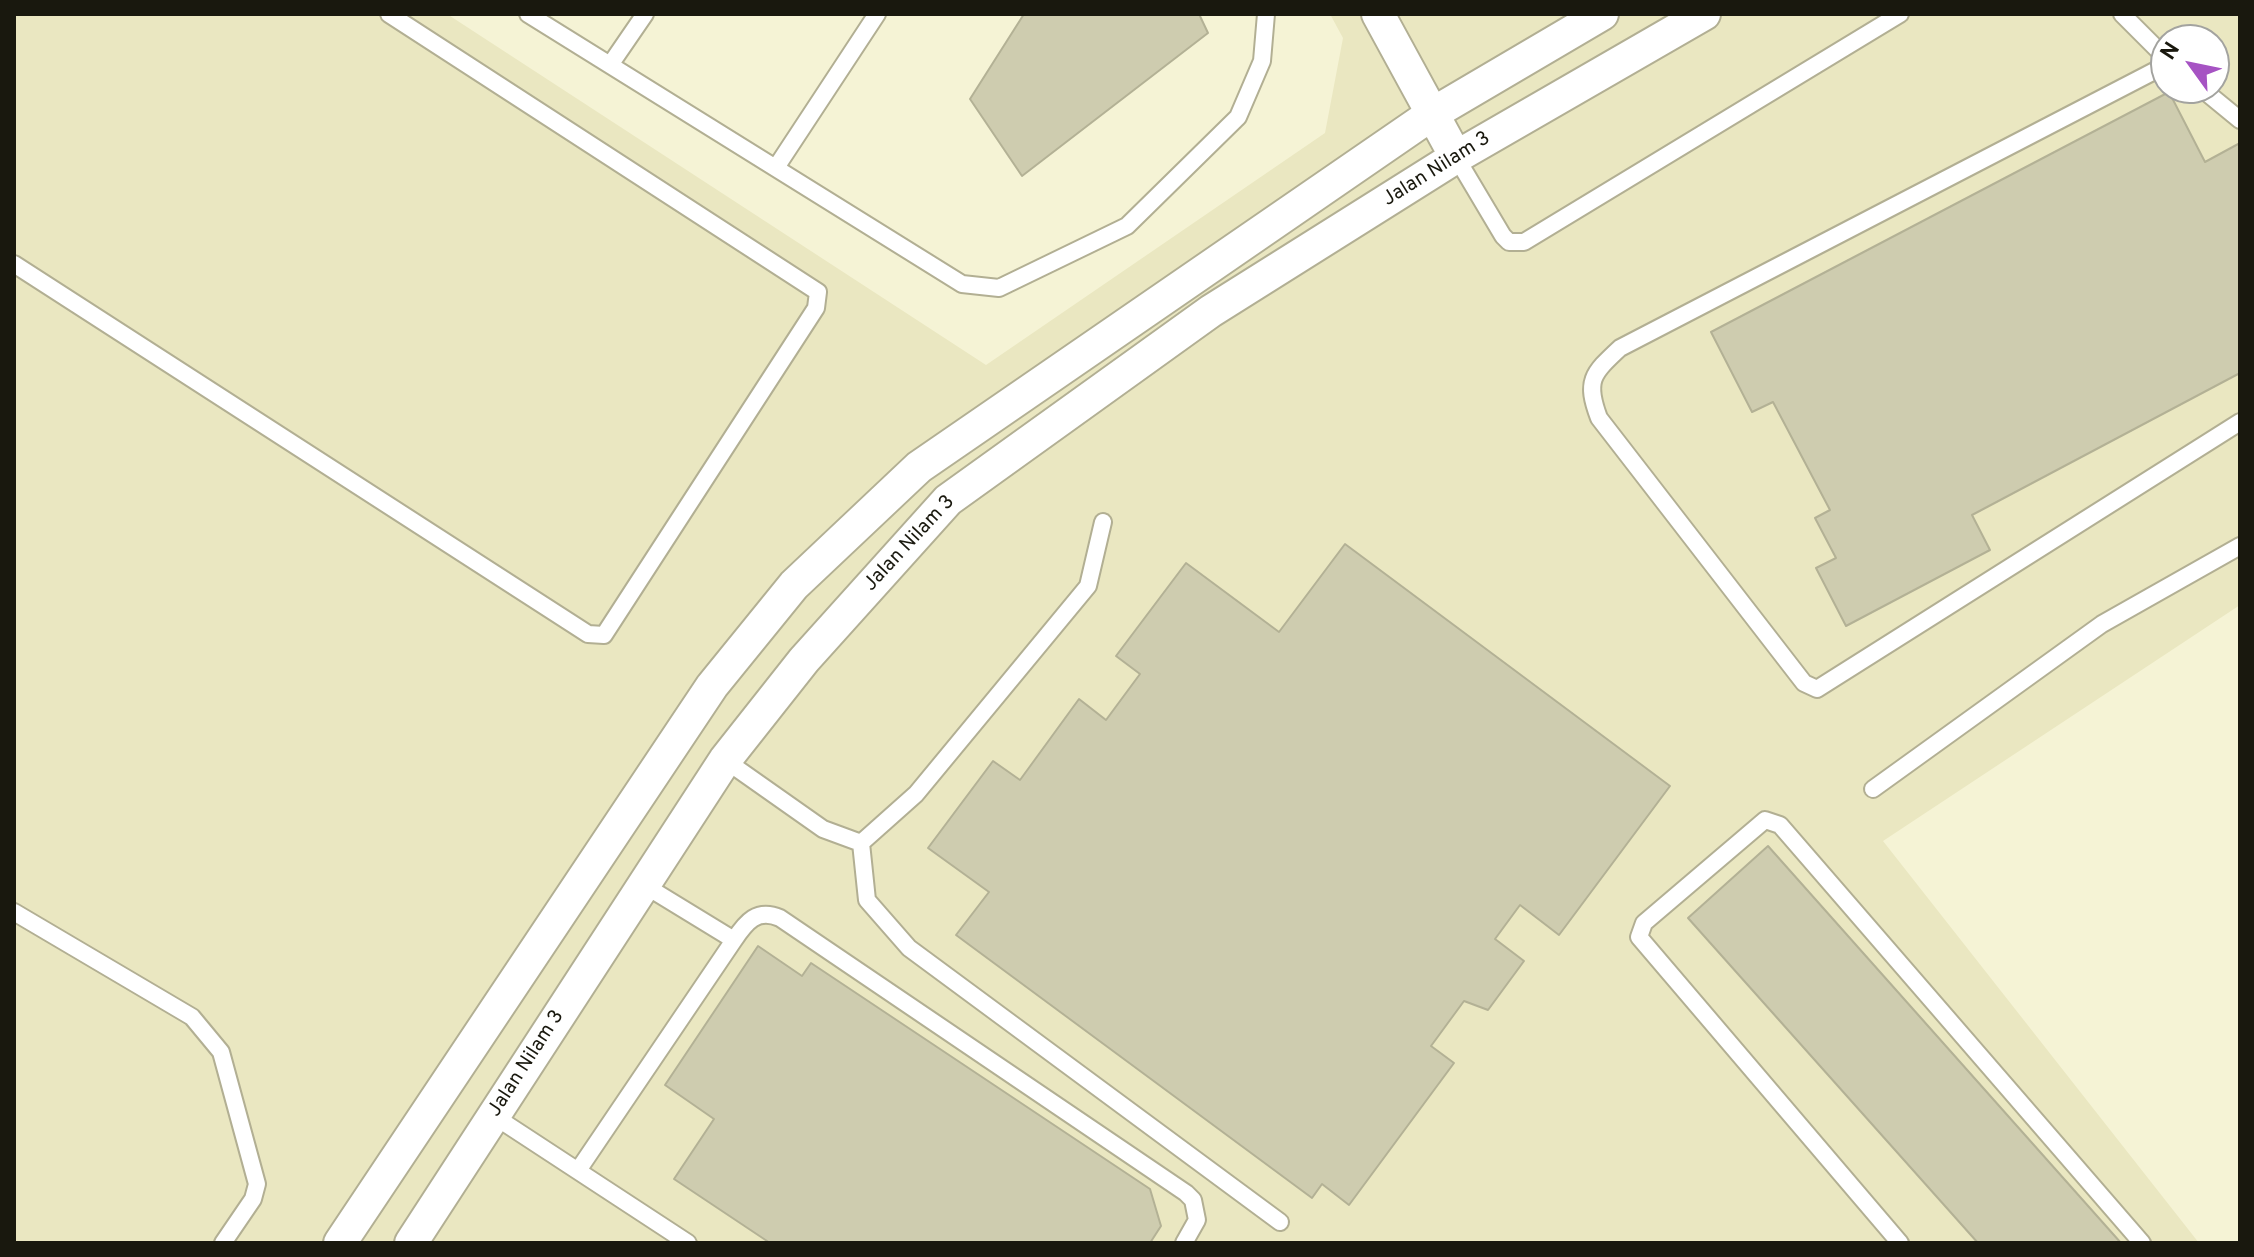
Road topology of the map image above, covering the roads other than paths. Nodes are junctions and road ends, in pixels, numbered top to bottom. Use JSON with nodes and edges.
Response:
{"nodes":[{"id":1,"x":389,"y":14,"type":"edge"},
{"id":2,"x":528,"y":14,"type":"edge"},
{"id":3,"x":645,"y":14,"type":"edge"},
{"id":4,"x":877,"y":14,"type":"edge"},
{"id":5,"x":1266,"y":14,"type":"edge"},
{"id":6,"x":1378,"y":14,"type":"edge"},
{"id":7,"x":1602,"y":14,"type":"edge"},
{"id":8,"x":1704,"y":14,"type":"edge"},
{"id":9,"x":1900,"y":14,"type":"edge"},
{"id":10,"x":2122,"y":14,"type":"edge"},
{"id":11,"x":2150,"y":42,"type":"edge"},
{"id":12,"x":610,"y":65,"type":"junction"},
{"id":13,"x":2150,"y":73,"type":"edge"},
{"id":14,"x":2220,"y":104,"type":"edge"},
{"id":15,"x":1432,"y":114,"type":"junction"},
{"id":16,"x":2240,"y":120,"type":"edge"},
{"id":17,"x":1456,"y":157,"type":"junction"},
{"id":18,"x":777,"y":166,"type":"junction"},
{"id":19,"x":14,"y":264,"type":"edge"},
{"id":20,"x":2240,"y":422,"type":"edge"},
{"id":21,"x":1103,"y":522,"type":"dead end"},
{"id":22,"x":2240,"y":546,"type":"edge"},
{"id":23,"x":725,"y":760,"type":"junction"},
{"id":24,"x":1873,"y":789,"type":"dead end"},
{"id":25,"x":861,"y":843,"type":"junction"},
{"id":26,"x":644,"y":885,"type":"junction"},
{"id":27,"x":14,"y":912,"type":"edge"},
{"id":28,"x":734,"y":940,"type":"junction"},
{"id":29,"x":494,"y":1116,"type":"junction"},
{"id":30,"x":579,"y":1169,"type":"junction"},
{"id":31,"x":1280,"y":1222,"type":"dead end"},
{"id":32,"x":223,"y":1243,"type":"edge"},
{"id":33,"x":340,"y":1243,"type":"edge"},
{"id":34,"x":411,"y":1243,"type":"edge"},
{"id":35,"x":688,"y":1243,"type":"edge"},
{"id":36,"x":1184,"y":1243,"type":"edge"},
{"id":37,"x":1900,"y":1243,"type":"edge"},
{"id":38,"x":2142,"y":1243,"type":"edge"}],
"edges":[{"from":1,"to":19,"type":"lane"},
{"from":2,"to":12,"type":"lane"},
{"from":3,"to":12,"type":"lane"},
{"from":4,"to":18,"type":"lane"},
{"from":5,"to":18,"type":"lane"},
{"from":6,"to":15,"type":"street"},
{"from":7,"to":15,"type":"street"},
{"from":8,"to":17,"type":"street","name":"Jalan Nilam 3"},
{"from":9,"to":17,"type":"lane"},
{"from":10,"to":11,"type":"lane"},
{"from":12,"to":18,"type":"lane"},
{"from":13,"to":20,"type":"lane"},
{"from":14,"to":16,"type":"lane"},
{"from":15,"to":17,"type":"street"},
{"from":15,"to":33,"type":"street"},
{"from":17,"to":23,"type":"street","name":"Jalan Nilam 3"},
{"from":21,"to":25,"type":"lane"},
{"from":22,"to":24,"type":"lane"},
{"from":23,"to":25,"type":"lane"},
{"from":23,"to":26,"type":"street","name":"Jalan Nilam 3"},
{"from":25,"to":31,"type":"lane"},
{"from":26,"to":28,"type":"lane"},
{"from":26,"to":29,"type":"street","name":"Jalan Nilam 3"},
{"from":27,"to":32,"type":"lane"},
{"from":28,"to":30,"type":"lane"},
{"from":28,"to":36,"type":"lane"},
{"from":29,"to":30,"type":"lane"},
{"from":29,"to":34,"type":"street","name":"Jalan Nilam 3"},
{"from":30,"to":35,"type":"lane"},
{"from":37,"to":38,"type":"lane"}]}
